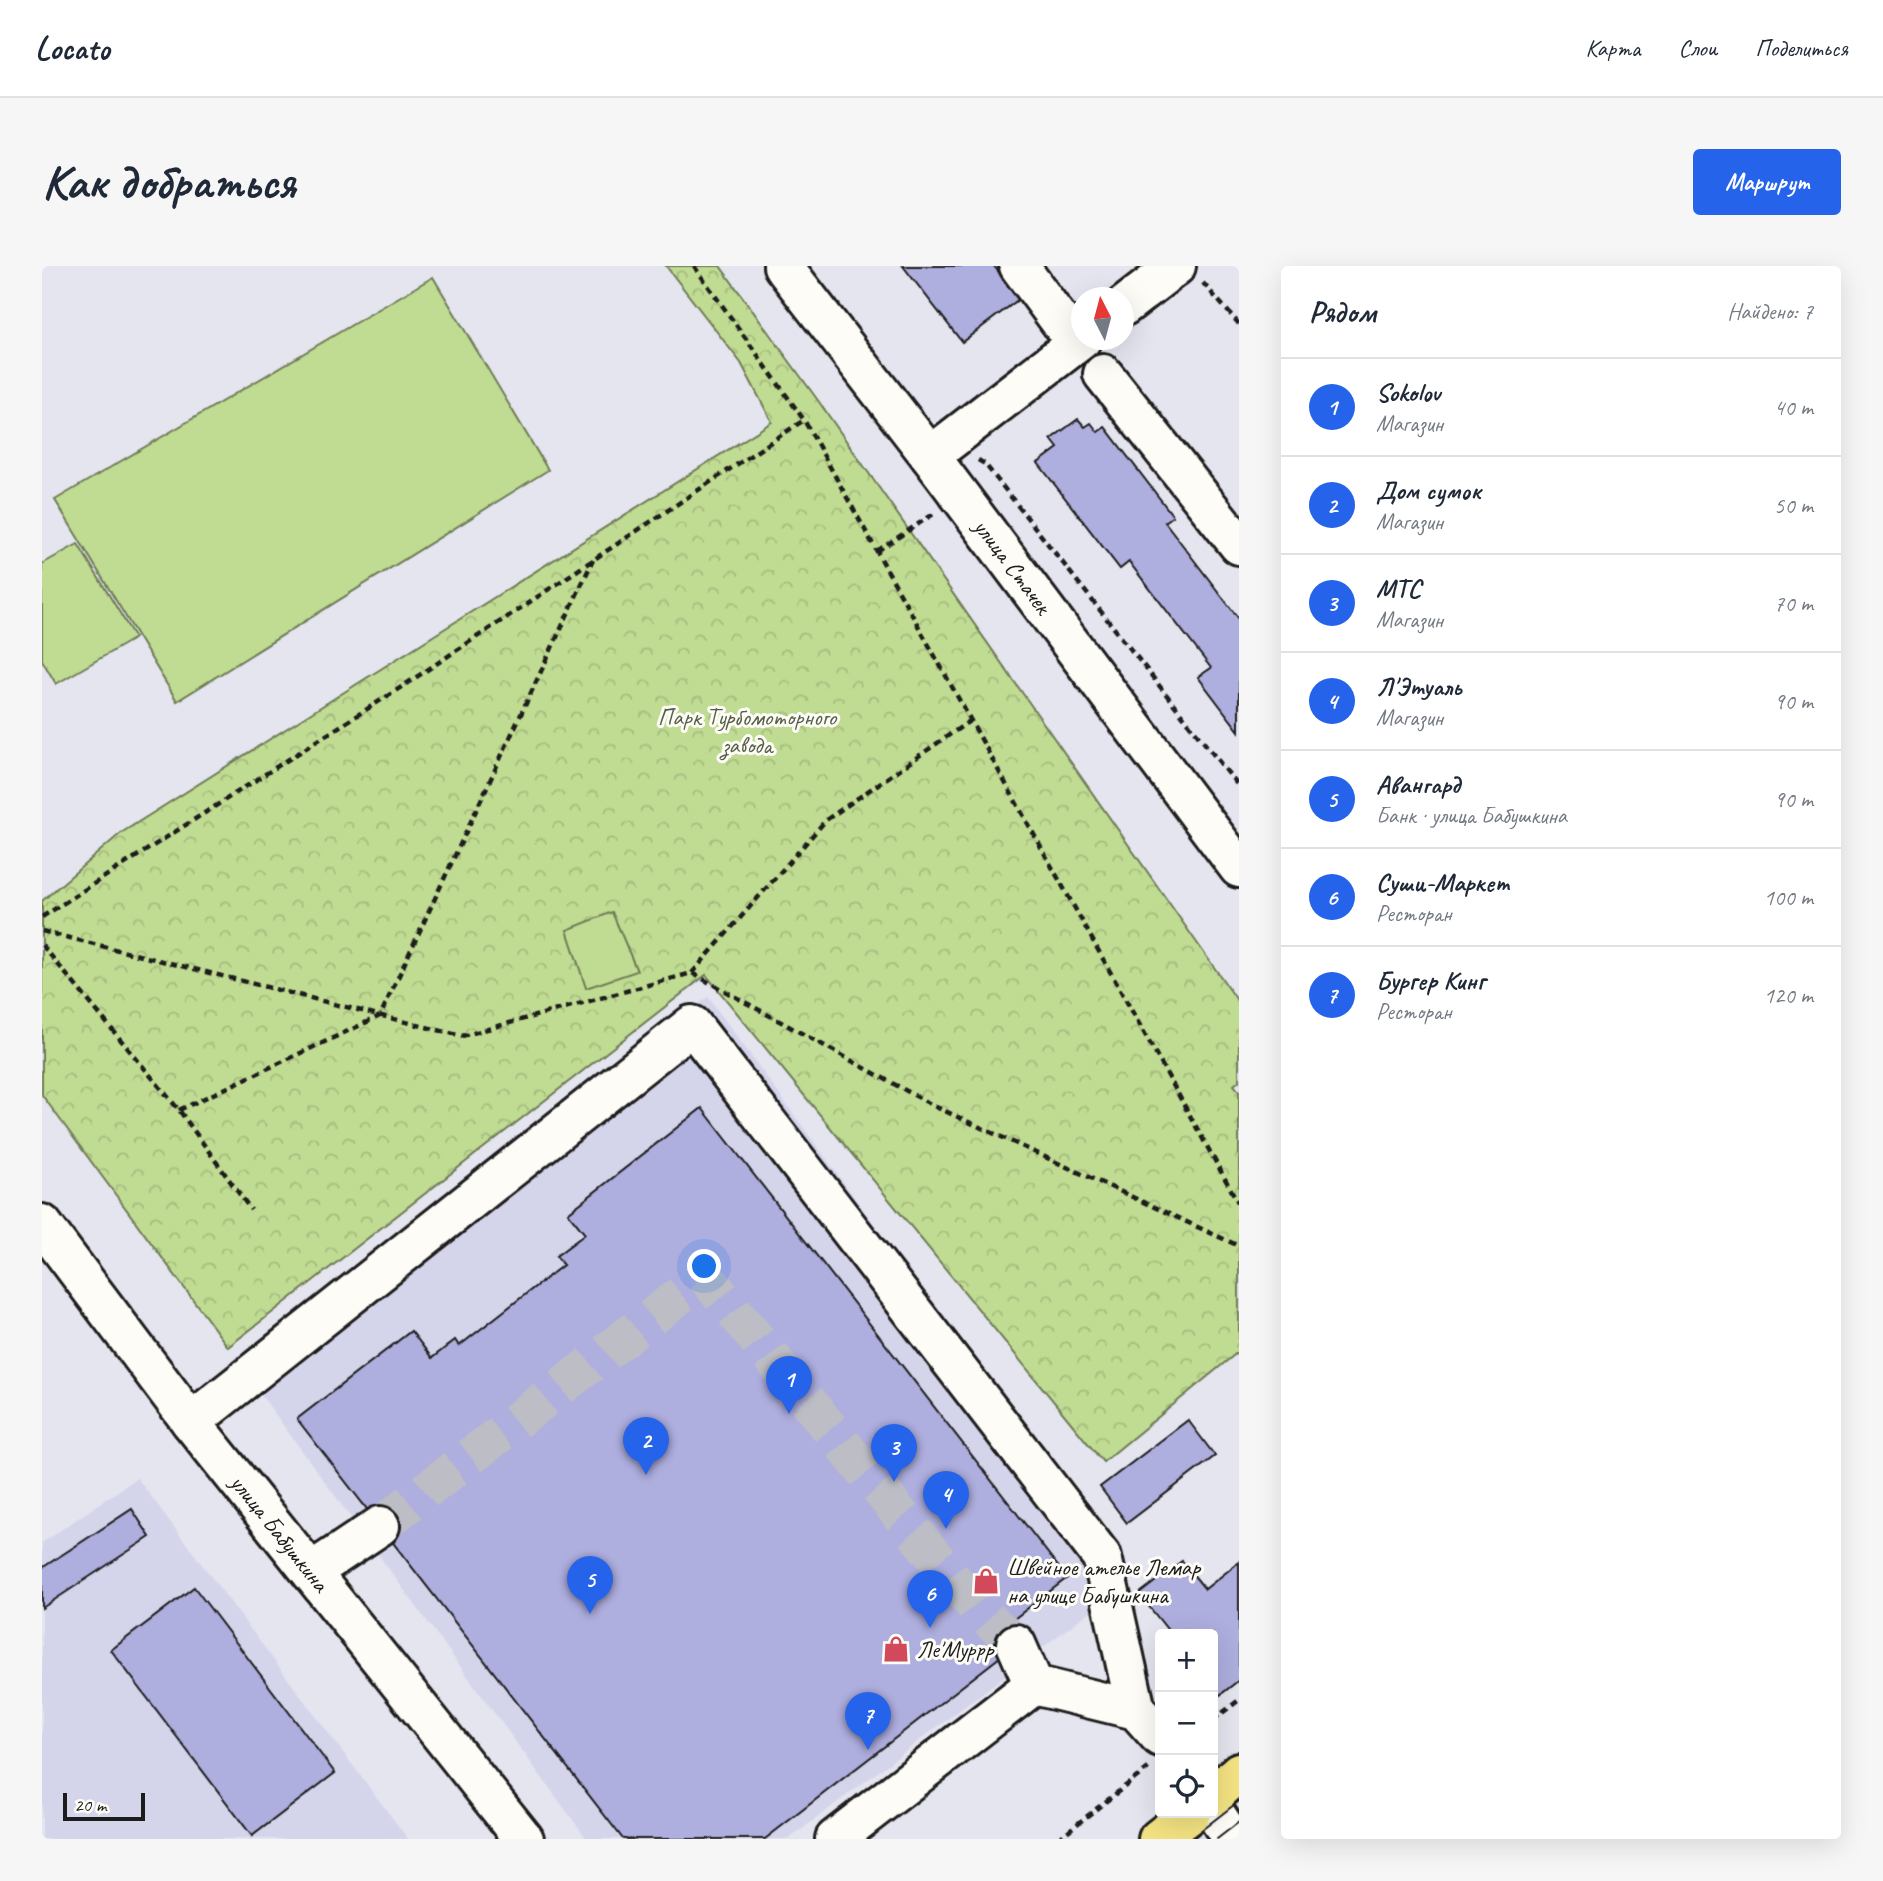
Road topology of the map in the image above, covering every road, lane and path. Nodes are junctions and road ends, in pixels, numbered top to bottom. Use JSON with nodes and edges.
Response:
{"nodes":[{"id":1,"x":694,"y":266,"type":"edge"},
{"id":2,"x":783,"y":266,"type":"edge"},
{"id":3,"x":1019,"y":266,"type":"edge"},
{"id":4,"x":1186,"y":271,"type":"edge"},
{"id":5,"x":1134,"y":300,"type":"edge"},
{"id":6,"x":1239,"y":324,"type":"edge"},
{"id":7,"x":1071,"y":331,"type":"edge"},
{"id":8,"x":1071,"y":347,"type":"edge"},
{"id":9,"x":1103,"y":374,"type":"dead end"},
{"id":10,"x":804,"y":420,"type":"junction"},
{"id":11,"x":930,"y":456,"type":"junction"},
{"id":12,"x":1239,"y":545,"type":"edge"},
{"id":13,"x":594,"y":559,"type":"junction"},
{"id":14,"x":971,"y":720,"type":"junction"},
{"id":15,"x":1239,"y":868,"type":"edge"},
{"id":16,"x":42,"y":917,"type":"edge"},
{"id":17,"x":42,"y":945,"type":"edge"},
{"id":18,"x":692,"y":973,"type":"dead end"},
{"id":19,"x":179,"y":1110,"type":"junction"},
{"id":20,"x":1239,"y":1204,"type":"edge"},
{"id":21,"x":251,"y":1210,"type":"dead end"},
{"id":22,"x":42,"y":1224,"type":"edge"},
{"id":23,"x":191,"y":1422,"type":"junction"},
{"id":24,"x":380,"y":1526,"type":"tunnel mouth"},
{"id":25,"x":311,"y":1572,"type":"junction"},
{"id":26,"x":1016,"y":1644,"type":"tunnel mouth"},
{"id":27,"x":1034,"y":1685,"type":"junction"},
{"id":28,"x":1239,"y":1700,"type":"edge"},
{"id":29,"x":1218,"y":1716,"type":"edge"},
{"id":30,"x":1148,"y":1723,"type":"edge"},
{"id":31,"x":1155,"y":1763,"type":"edge"},
{"id":32,"x":1239,"y":1772,"type":"edge"},
{"id":33,"x":1218,"y":1791,"type":"edge"},
{"id":34,"x":1185,"y":1818,"type":"edge"},
{"id":35,"x":1218,"y":1818,"type":"edge"},
{"id":36,"x":524,"y":1839,"type":"edge"},
{"id":37,"x":835,"y":1839,"type":"edge"},
{"id":38,"x":1058,"y":1839,"type":"edge"},
{"id":39,"x":1158,"y":1839,"type":"edge"},
{"id":40,"x":1232,"y":1839,"type":"edge"}],
"edges":[{"from":1,"to":10,"type":"path"},
{"from":2,"to":11,"type":"street","name":"улица Стачек"},
{"from":3,"to":7,"type":"street"},
{"from":4,"to":5,"type":"street"},
{"from":4,"to":6,"type":"path"},
{"from":8,"to":11,"type":"street"},
{"from":9,"to":12,"type":"street"},
{"from":10,"to":13,"type":"path"},
{"from":10,"to":14,"type":"path"},
{"from":11,"to":15,"type":"street","name":"улица Стачек"},
{"from":13,"to":16,"type":"path"},
{"from":13,"to":19,"type":"path"},
{"from":14,"to":18,"type":"path"},
{"from":14,"to":20,"type":"path"},
{"from":17,"to":19,"type":"path"},
{"from":19,"to":21,"type":"path"},
{"from":22,"to":23,"type":"street","name":"улица Бабушкина"},
{"from":23,"to":25,"type":"street","name":"улица Бабушкина"},
{"from":23,"to":30,"type":"street"},
{"from":24,"to":25,"type":"street"},
{"from":25,"to":36,"type":"street","name":"улица Бабушкина"},
{"from":26,"to":27,"type":"street"},
{"from":27,"to":30,"type":"street"},
{"from":27,"to":37,"type":"street"},
{"from":28,"to":29,"type":"path"},
{"from":31,"to":38,"type":"path"},
{"from":32,"to":33,"type":"main road"},
{"from":34,"to":39,"type":"main road"},
{"from":35,"to":40,"type":"street"}]}
